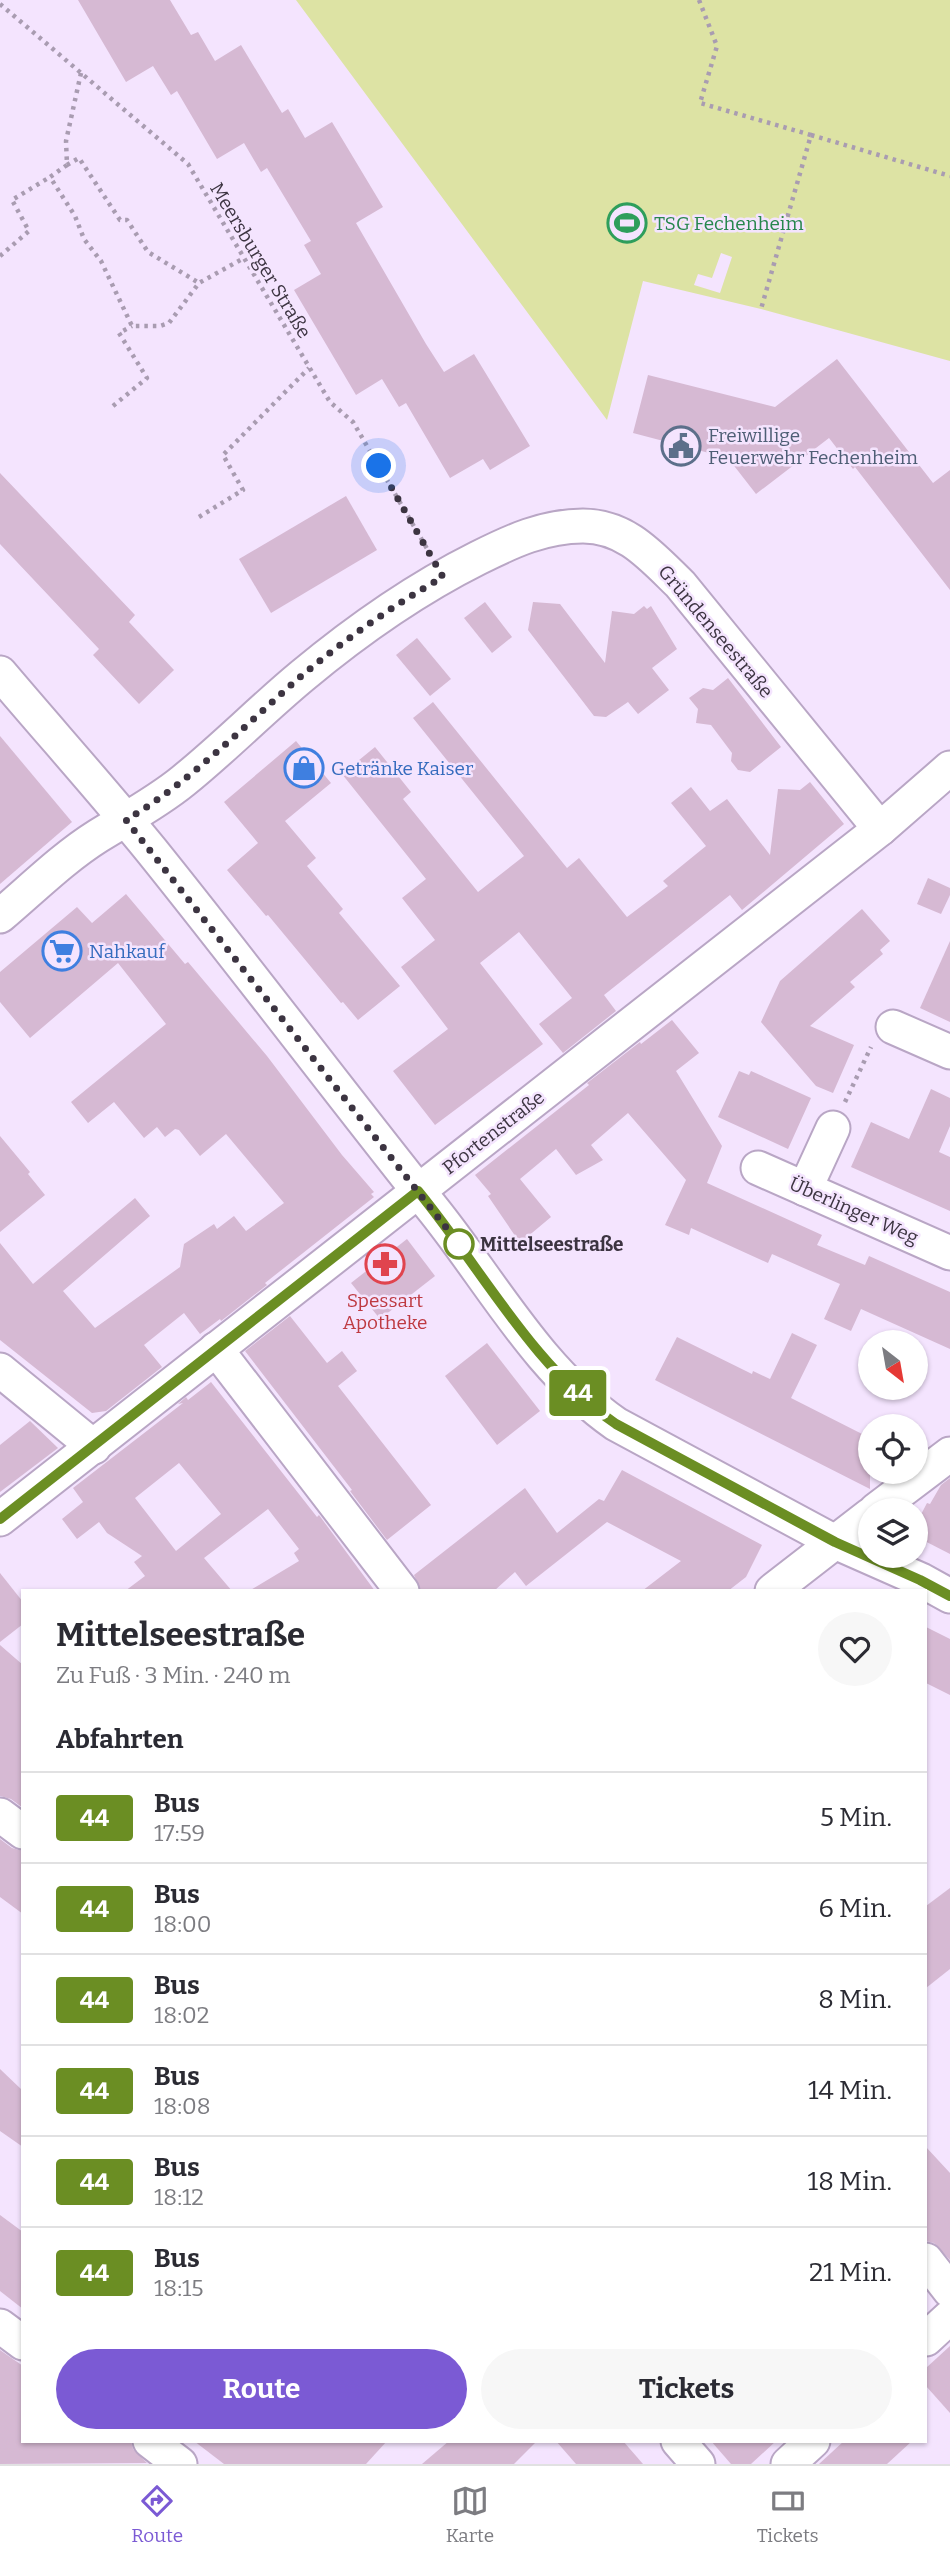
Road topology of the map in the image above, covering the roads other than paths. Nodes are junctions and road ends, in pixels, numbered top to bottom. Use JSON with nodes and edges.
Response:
{"nodes":[{"id":1,"x":0,"y":673,"type":"edge"},
{"id":2,"x":950,"y":768,"type":"edge"},
{"id":3,"x":126,"y":820,"type":"junction"},
{"id":4,"x":880,"y":829,"type":"junction"},
{"id":5,"x":0,"y":916,"type":"edge"},
{"id":6,"x":893,"y":1027,"type":"road end"},
{"id":7,"x":950,"y":1052,"type":"edge"},
{"id":8,"x":833,"y":1128,"type":"road end"},
{"id":9,"x":758,"y":1168,"type":"dead end"},
{"id":10,"x":805,"y":1189,"type":"junction"},
{"id":11,"x":418,"y":1191,"type":"junction"},
{"id":12,"x":950,"y":1253,"type":"edge"},
{"id":13,"x":216,"y":1349,"type":"junction"},
{"id":14,"x":0,"y":1370,"type":"edge"},
{"id":15,"x":94,"y":1447,"type":"junction"},
{"id":16,"x":950,"y":1454,"type":"edge"},
{"id":17,"x":892,"y":1498,"type":"edge"},
{"id":18,"x":0,"y":1519,"type":"edge"},
{"id":19,"x":858,"y":1524,"type":"edge"},
{"id":20,"x":835,"y":1542,"type":"junction"},
{"id":21,"x":400,"y":1589,"type":"edge"},
{"id":22,"x":775,"y":1589,"type":"edge"},
{"id":23,"x":950,"y":1596,"type":"edge"},
{"id":24,"x":0,"y":1815,"type":"edge"},
{"id":25,"x":21,"y":1831,"type":"edge"},
{"id":26,"x":927,"y":2261,"type":"edge"},
{"id":27,"x":950,"y":2291,"type":"edge"},
{"id":28,"x":950,"y":2317,"type":"edge"},
{"id":29,"x":927,"y":2338,"type":"edge"},
{"id":30,"x":680,"y":2443,"type":"edge"},
{"id":31,"x":811,"y":2443,"type":"edge"},
{"id":32,"x":698,"y":2464,"type":"edge"},
{"id":33,"x":788,"y":2464,"type":"edge"}],
"edges":[{"from":1,"to":3,"type":"street"},
{"from":2,"to":4,"type":"street","name":"Pfortenstraße"},
{"from":3,"to":4,"type":"street","name":"Gründenseestraße"},
{"from":3,"to":5,"type":"street","name":"Gründenseestraße"},
{"from":3,"to":11,"type":"street"},
{"from":4,"to":11,"type":"street","name":"Pfortenstraße"},
{"from":6,"to":7,"type":"street"},
{"from":8,"to":10,"type":"street"},
{"from":9,"to":10,"type":"street","name":"Überlinger Weg"},
{"from":10,"to":12,"type":"street","name":"Überlinger Weg"},
{"from":11,"to":13,"type":"street","name":"Pfortenstraße"},
{"from":11,"to":20,"type":"street"},
{"from":13,"to":15,"type":"street","name":"Pfortenstraße"},
{"from":13,"to":21,"type":"street"},
{"from":14,"to":15,"type":"street"},
{"from":15,"to":18,"type":"street","name":"Pfortenstraße"},
{"from":16,"to":17,"type":"street"},
{"from":19,"to":20,"type":"street"},
{"from":20,"to":22,"type":"street"},
{"from":20,"to":23,"type":"street"},
{"from":24,"to":25,"type":"street"},
{"from":26,"to":27,"type":"street"},
{"from":28,"to":29,"type":"street"},
{"from":30,"to":32,"type":"street"},
{"from":31,"to":33,"type":"street"}]}
